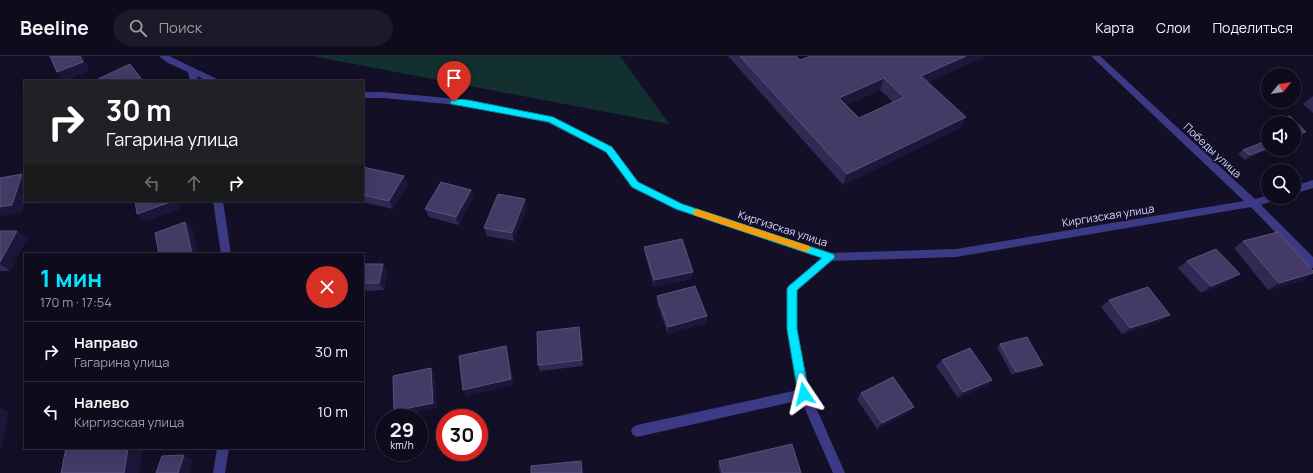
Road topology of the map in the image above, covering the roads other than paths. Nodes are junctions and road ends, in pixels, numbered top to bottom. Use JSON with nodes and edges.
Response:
{"nodes":[{"id":1,"x":163,"y":56,"type":"edge"},
{"id":2,"x":1095,"y":56,"type":"edge"},
{"id":3,"x":192,"y":70,"type":"junction"},
{"id":4,"x":194,"y":80,"type":"edge"},
{"id":5,"x":212,"y":80,"type":"edge"},
{"id":6,"x":364,"y":95,"type":"edge"},
{"id":7,"x":1313,"y":184,"type":"edge"},
{"id":8,"x":1301,"y":188,"type":"edge"},
{"id":9,"x":1261,"y":201,"type":"edge"},
{"id":10,"x":218,"y":202,"type":"edge"},
{"id":11,"x":1253,"y":203,"type":"junction"},
{"id":12,"x":226,"y":253,"type":"edge"},
{"id":13,"x":830,"y":257,"type":"junction"},
{"id":14,"x":1313,"y":264,"type":"edge"},
{"id":15,"x":804,"y":394,"type":"junction"},
{"id":16,"x":637,"y":431,"type":"dead end"},
{"id":17,"x":223,"y":449,"type":"edge"},
{"id":18,"x":219,"y":473,"type":"edge"},
{"id":19,"x":839,"y":473,"type":"edge"}],
"edges":[{"from":1,"to":3,"type":"street"},
{"from":2,"to":11,"type":"street","name":"Победы улица"},
{"from":3,"to":4,"type":"street"},
{"from":3,"to":5,"type":"street"},
{"from":6,"to":13,"type":"street","name":"Киргизская улица"},
{"from":7,"to":8,"type":"street"},
{"from":9,"to":11,"type":"street","name":"Киргизская улица"},
{"from":10,"to":12,"type":"street"},
{"from":11,"to":13,"type":"street","name":"Киргизская улица"},
{"from":11,"to":14,"type":"street","name":"Победы улица"},
{"from":13,"to":15,"type":"street"},
{"from":15,"to":16,"type":"street"},
{"from":15,"to":19,"type":"street"},
{"from":17,"to":18,"type":"street"}]}
